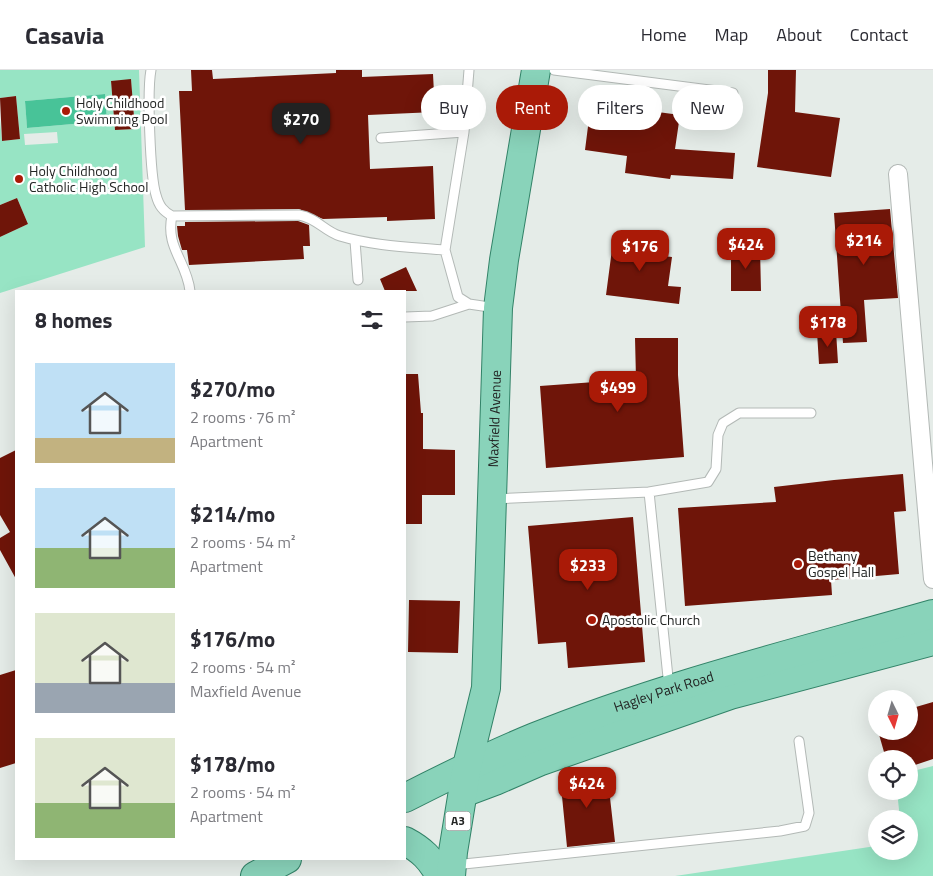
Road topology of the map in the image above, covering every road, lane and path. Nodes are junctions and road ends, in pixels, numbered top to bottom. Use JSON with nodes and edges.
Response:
{"nodes":[{"id":1,"x":151,"y":70,"type":"edge"},
{"id":2,"x":469,"y":70,"type":"edge"},
{"id":3,"x":536,"y":70,"type":"edge"},
{"id":4,"x":554,"y":70,"type":"edge"},
{"id":5,"x":672,"y":85,"type":"edge"},
{"id":6,"x":464,"y":132,"type":"junction"},
{"id":7,"x":381,"y":138,"type":"dead end"},
{"id":8,"x":898,"y":174,"type":"dead end"},
{"id":9,"x":172,"y":216,"type":"junction"},
{"id":10,"x":356,"y":241,"type":"junction"},
{"id":11,"x":445,"y":250,"type":"junction"},
{"id":12,"x":358,"y":280,"type":"dead end"},
{"id":13,"x":190,"y":290,"type":"edge"},
{"id":14,"x":468,"y":304,"type":"junction"},
{"id":15,"x":498,"y":308,"type":"junction"},
{"id":16,"x":406,"y":317,"type":"edge"},
{"id":17,"x":811,"y":412,"type":"dead end"},
{"id":18,"x":649,"y":492,"type":"junction"},
{"id":19,"x":492,"y":499,"type":"junction"},
{"id":20,"x":933,"y":579,"type":"edge"},
{"id":21,"x":933,"y":614,"type":"edge"},
{"id":22,"x":933,"y":640,"type":"edge"},
{"id":23,"x":669,"y":689,"type":"junction"},
{"id":24,"x":799,"y":741,"type":"dead end"},
{"id":25,"x":467,"y":766,"type":"junction"},
{"id":26,"x":463,"y":793,"type":"junction"},
{"id":27,"x":406,"y":797,"type":"edge"},
{"id":28,"x":406,"y":842,"type":"edge"},
{"id":29,"x":285,"y":860,"type":"edge"},
{"id":30,"x":447,"y":872,"type":"edge"},
{"id":31,"x":255,"y":876,"type":"edge"}],
"edges":[{"from":1,"to":9,"type":"lane"},
{"from":2,"to":6,"type":"lane"},
{"from":3,"to":15,"type":"main road","name":"Maxfield Avenue"},
{"from":4,"to":5,"type":"lane"},
{"from":6,"to":7,"type":"lane"},
{"from":6,"to":11,"type":"lane"},
{"from":8,"to":20,"type":"street"},
{"from":9,"to":10,"type":"lane"},
{"from":9,"to":13,"type":"lane"},
{"from":10,"to":11,"type":"lane"},
{"from":10,"to":12,"type":"lane"},
{"from":11,"to":14,"type":"lane"},
{"from":14,"to":15,"type":"lane"},
{"from":14,"to":16,"type":"lane"},
{"from":15,"to":19,"type":"main road","name":"Maxfield Avenue"},
{"from":17,"to":18,"type":"lane"},
{"from":18,"to":19,"type":"lane"},
{"from":18,"to":23,"type":"lane"},
{"from":19,"to":25,"type":"main road","name":"Maxfield Avenue"},
{"from":21,"to":23,"type":"main road","name":"Hagley Park Road"},
{"from":22,"to":26,"type":"main road","name":"Hagley Park Road"},
{"from":23,"to":25,"type":"main road","name":"Hagley Park Road"},
{"from":24,"to":30,"type":"lane"},
{"from":25,"to":26,"type":"main road","number":"A3"},
{"from":25,"to":27,"type":"main road","name":"Hagley Park Road"},
{"from":26,"to":30,"type":"main road","number":"A3"},
{"from":28,"to":30,"type":"main road"},
{"from":29,"to":31,"type":"main road"}]}
